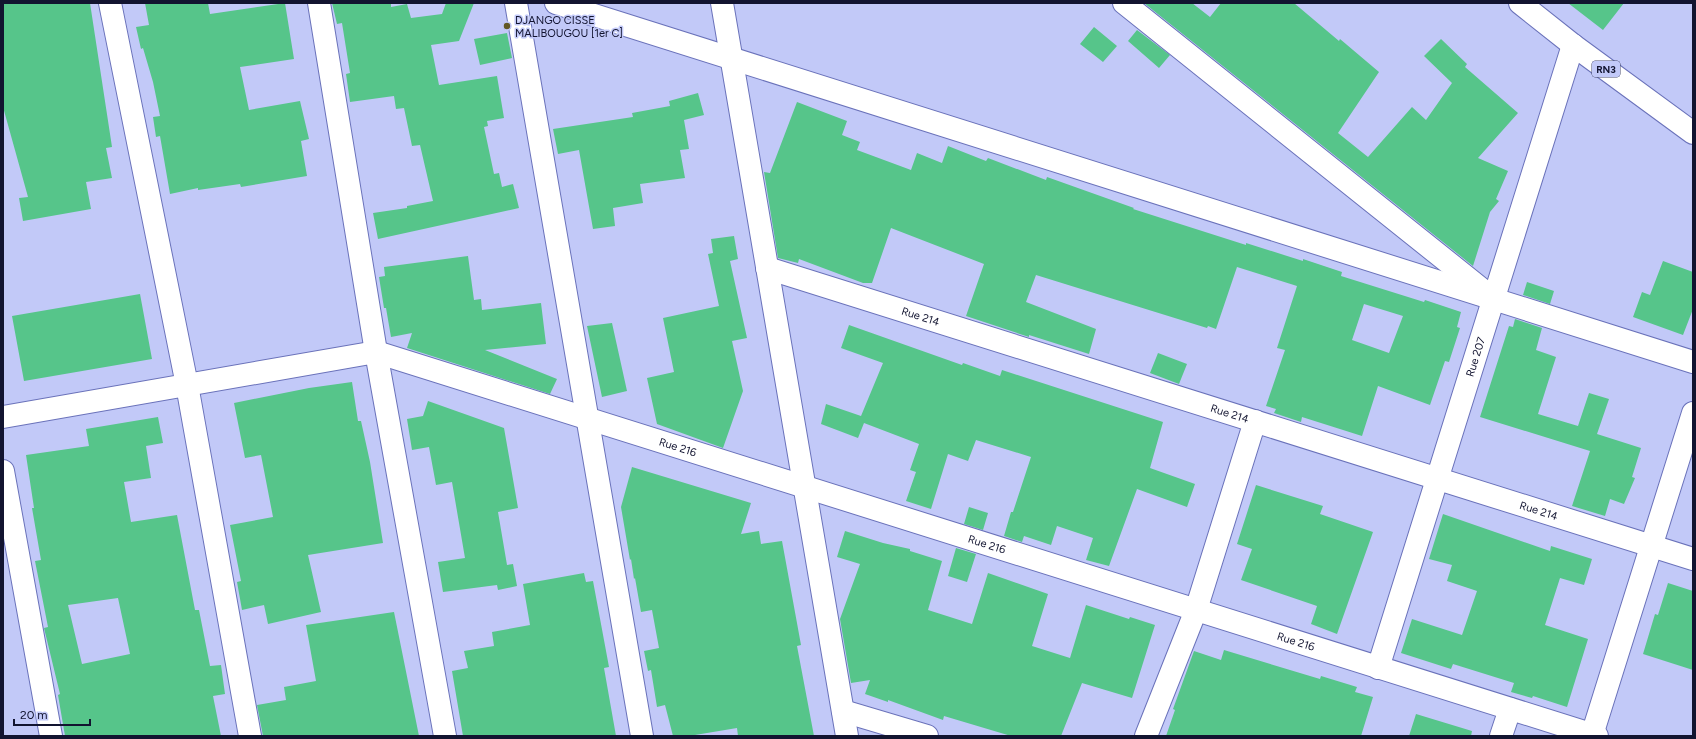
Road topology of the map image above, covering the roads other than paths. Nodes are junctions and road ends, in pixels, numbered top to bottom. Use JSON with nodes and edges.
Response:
{"nodes":[{"id":1,"x":110,"y":3,"type":"edge"},
{"id":2,"x":319,"y":3,"type":"edge"},
{"id":3,"x":516,"y":3,"type":"edge"},
{"id":4,"x":556,"y":3,"type":"edge"},
{"id":5,"x":722,"y":3,"type":"edge"},
{"id":6,"x":1124,"y":3,"type":"edge"},
{"id":7,"x":1520,"y":3,"type":"edge"},
{"id":8,"x":1573,"y":45,"type":"junction"},
{"id":9,"x":731,"y":58,"type":"junction"},
{"id":10,"x":1693,"y":133,"type":"edge"},
{"id":11,"x":767,"y":268,"type":"junction"},
{"id":12,"x":1494,"y":299,"type":"junction"},
{"id":13,"x":376,"y":352,"type":"junction"},
{"id":14,"x":1693,"y":362,"type":"edge"},
{"id":15,"x":187,"y":385,"type":"junction"},
{"id":16,"x":1693,"y":413,"type":"edge"},
{"id":17,"x":3,"y":417,"type":"edge"},
{"id":18,"x":588,"y":419,"type":"junction"},
{"id":19,"x":1255,"y":421,"type":"junction"},
{"id":20,"x":3,"y":470,"type":"edge"},
{"id":21,"x":1438,"y":478,"type":"junction"},
{"id":22,"x":805,"y":488,"type":"junction"},
{"id":23,"x":1651,"y":546,"type":"junction"},
{"id":24,"x":1693,"y":559,"type":"edge"},
{"id":25,"x":1196,"y":610,"type":"junction"},
{"id":26,"x":1378,"y":668,"type":"junction"},
{"id":27,"x":1510,"y":709,"type":"junction"},
{"id":28,"x":843,"y":711,"type":"junction"},
{"id":29,"x":1595,"y":735,"type":"edge"},
{"id":30,"x":51,"y":736,"type":"edge"},
{"id":31,"x":250,"y":736,"type":"edge"},
{"id":32,"x":445,"y":736,"type":"edge"},
{"id":33,"x":642,"y":736,"type":"edge"},
{"id":34,"x":848,"y":736,"type":"edge"},
{"id":35,"x":927,"y":736,"type":"edge"},
{"id":36,"x":1146,"y":736,"type":"edge"},
{"id":37,"x":1501,"y":736,"type":"edge"}],
"edges":[{"from":1,"to":15,"type":"main road"},
{"from":2,"to":13,"type":"main road"},
{"from":3,"to":18,"type":"main road"},
{"from":4,"to":9,"type":"main road"},
{"from":5,"to":9,"type":"main road"},
{"from":6,"to":12,"type":"main road"},
{"from":7,"to":8,"type":"main road","number":"RN3"},
{"from":8,"to":10,"type":"main road","number":"RN3"},
{"from":8,"to":12,"type":"main road","name":"Rue 207"},
{"from":9,"to":11,"type":"main road"},
{"from":9,"to":12,"type":"main road"},
{"from":11,"to":19,"type":"main road","name":"Rue 214"},
{"from":11,"to":22,"type":"main road"},
{"from":12,"to":14,"type":"main road"},
{"from":12,"to":21,"type":"main road","name":"Rue 207"},
{"from":13,"to":15,"type":"main road"},
{"from":13,"to":18,"type":"main road","name":"Rue 216"},
{"from":13,"to":32,"type":"main road"},
{"from":15,"to":17,"type":"main road"},
{"from":15,"to":31,"type":"main road"},
{"from":16,"to":23,"type":"main road"},
{"from":18,"to":22,"type":"main road","name":"Rue 216"},
{"from":18,"to":33,"type":"main road"},
{"from":19,"to":21,"type":"main road","name":"Rue 214"},
{"from":19,"to":25,"type":"main road"},
{"from":20,"to":30,"type":"main road"},
{"from":21,"to":23,"type":"main road","name":"Rue 214"},
{"from":21,"to":26,"type":"main road","name":"Rue 207"},
{"from":22,"to":25,"type":"main road","name":"Rue 216"},
{"from":22,"to":28,"type":"main road"},
{"from":23,"to":24,"type":"main road","name":"Rue 214"},
{"from":23,"to":29,"type":"main road"},
{"from":25,"to":26,"type":"main road","name":"Rue 216"},
{"from":25,"to":36,"type":"main road"},
{"from":26,"to":27,"type":"main road","name":"Rue 216"},
{"from":27,"to":29,"type":"main road","name":"Rue 216"},
{"from":27,"to":37,"type":"main road"},
{"from":28,"to":34,"type":"main road"},
{"from":28,"to":35,"type":"main road"}]}
